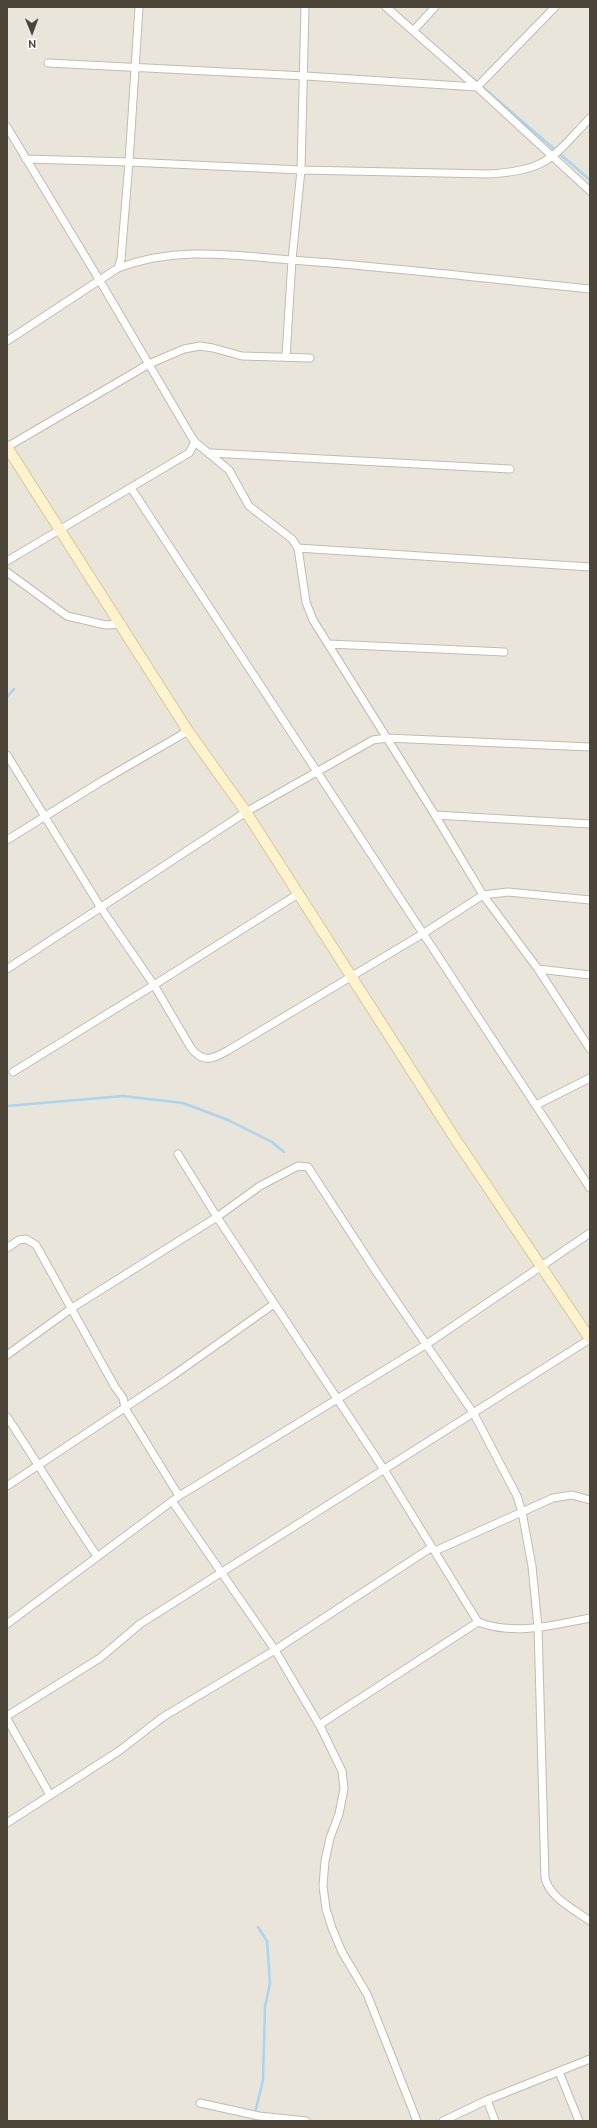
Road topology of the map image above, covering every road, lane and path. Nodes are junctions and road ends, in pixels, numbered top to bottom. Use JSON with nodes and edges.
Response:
{"nodes":[{"id":1,"x":139,"y":7,"type":"edge"},
{"id":2,"x":305,"y":7,"type":"edge"},
{"id":3,"x":386,"y":7,"type":"edge"},
{"id":4,"x":435,"y":7,"type":"edge"},
{"id":5,"x":555,"y":7,"type":"edge"},
{"id":6,"x":413,"y":31,"type":"junction"},
{"id":7,"x":48,"y":63,"type":"dead end"},
{"id":8,"x":136,"y":68,"type":"junction"},
{"id":9,"x":304,"y":76,"type":"junction"},
{"id":10,"x":477,"y":87,"type":"junction"},
{"id":11,"x":590,"y":118,"type":"edge"},
{"id":12,"x":7,"y":128,"type":"edge"},
{"id":13,"x":552,"y":158,"type":"junction"},
{"id":14,"x":26,"y":159,"type":"junction"},
{"id":15,"x":129,"y":162,"type":"junction"},
{"id":16,"x":301,"y":170,"type":"junction"},
{"id":17,"x":590,"y":192,"type":"edge"},
{"id":18,"x":292,"y":260,"type":"junction"},
{"id":19,"x":118,"y":268,"type":"junction"},
{"id":20,"x":100,"y":281,"type":"junction"},
{"id":21,"x":590,"y":289,"type":"edge"},
{"id":22,"x":7,"y":341,"type":"edge"},
{"id":23,"x":286,"y":357,"type":"junction"},
{"id":24,"x":310,"y":358,"type":"dead end"},
{"id":25,"x":149,"y":364,"type":"junction"},
{"id":26,"x":195,"y":442,"type":"junction"},
{"id":27,"x":7,"y":447,"type":"edge"},
{"id":28,"x":211,"y":453,"type":"junction"},
{"id":29,"x":510,"y":469,"type":"dead end"},
{"id":30,"x":131,"y":488,"type":"junction"},
{"id":31,"x":61,"y":529,"type":"junction"},
{"id":32,"x":298,"y":548,"type":"junction"},
{"id":33,"x":7,"y":561,"type":"edge"},
{"id":34,"x":590,"y":567,"type":"edge"},
{"id":35,"x":7,"y":572,"type":"edge"},
{"id":36,"x":122,"y":624,"type":"junction"},
{"id":37,"x":329,"y":644,"type":"junction"},
{"id":38,"x":504,"y":652,"type":"dead end"},
{"id":39,"x":188,"y":731,"type":"junction"},
{"id":40,"x":387,"y":738,"type":"junction"},
{"id":41,"x":590,"y":747,"type":"edge"},
{"id":42,"x":7,"y":755,"type":"edge"},
{"id":43,"x":317,"y":771,"type":"junction"},
{"id":44,"x":246,"y":812,"type":"junction"},
{"id":45,"x":435,"y":815,"type":"junction"},
{"id":46,"x":46,"y":816,"type":"junction"},
{"id":47,"x":590,"y":824,"type":"edge"},
{"id":48,"x":7,"y":840,"type":"edge"},
{"id":49,"x":298,"y":894,"type":"junction"},
{"id":50,"x":483,"y":895,"type":"junction"},
{"id":51,"x":590,"y":900,"type":"edge"},
{"id":52,"x":101,"y":908,"type":"junction"},
{"id":53,"x":424,"y":933,"type":"junction"},
{"id":54,"x":7,"y":969,"type":"edge"},
{"id":55,"x":538,"y":969,"type":"junction"},
{"id":56,"x":590,"y":975,"type":"edge"},
{"id":57,"x":352,"y":978,"type":"junction"},
{"id":58,"x":154,"y":986,"type":"junction"},
{"id":59,"x":590,"y":1049,"type":"edge"},
{"id":60,"x":12,"y":1072,"type":"dead end"},
{"id":61,"x":590,"y":1078,"type":"edge"},
{"id":62,"x":536,"y":1105,"type":"junction"},
{"id":63,"x":178,"y":1154,"type":"dead end"},
{"id":64,"x":590,"y":1188,"type":"edge"},
{"id":65,"x":217,"y":1217,"type":"junction"},
{"id":66,"x":590,"y":1233,"type":"edge"},
{"id":67,"x":7,"y":1248,"type":"edge"},
{"id":68,"x":540,"y":1266,"type":"junction"},
{"id":69,"x":274,"y":1304,"type":"junction"},
{"id":70,"x":72,"y":1308,"type":"junction"},
{"id":71,"x":590,"y":1339,"type":"edge"},
{"id":72,"x":427,"y":1344,"type":"junction"},
{"id":73,"x":7,"y":1355,"type":"edge"},
{"id":74,"x":338,"y":1400,"type":"junction"},
{"id":75,"x":125,"y":1408,"type":"junction"},
{"id":76,"x":474,"y":1414,"type":"junction"},
{"id":77,"x":7,"y":1417,"type":"edge"},
{"id":78,"x":39,"y":1465,"type":"junction"},
{"id":79,"x":385,"y":1471,"type":"junction"},
{"id":80,"x":7,"y":1486,"type":"edge"},
{"id":81,"x":179,"y":1496,"type":"junction"},
{"id":82,"x":590,"y":1500,"type":"edge"},
{"id":83,"x":172,"y":1501,"type":"junction"},
{"id":84,"x":522,"y":1512,"type":"junction"},
{"id":85,"x":433,"y":1549,"type":"junction"},
{"id":86,"x":97,"y":1556,"type":"junction"},
{"id":87,"x":222,"y":1571,"type":"junction"},
{"id":88,"x":590,"y":1618,"type":"edge"},
{"id":89,"x":478,"y":1622,"type":"junction"},
{"id":90,"x":7,"y":1624,"type":"edge"},
{"id":91,"x":538,"y":1627,"type":"junction"},
{"id":92,"x":275,"y":1650,"type":"junction"},
{"id":93,"x":7,"y":1716,"type":"edge"},
{"id":94,"x":7,"y":1720,"type":"edge"},
{"id":95,"x":319,"y":1725,"type":"junction"},
{"id":96,"x":50,"y":1795,"type":"junction"},
{"id":97,"x":7,"y":1823,"type":"edge"},
{"id":98,"x":590,"y":1921,"type":"edge"},
{"id":99,"x":590,"y":2059,"type":"edge"},
{"id":100,"x":559,"y":2072,"type":"junction"},
{"id":101,"x":487,"y":2100,"type":"junction"},
{"id":102,"x":200,"y":2104,"type":"dead end"},
{"id":103,"x":306,"y":2121,"type":"edge"},
{"id":104,"x":417,"y":2121,"type":"edge"},
{"id":105,"x":443,"y":2121,"type":"edge"},
{"id":106,"x":495,"y":2121,"type":"edge"},
{"id":107,"x":579,"y":2121,"type":"edge"}],
"edges":[{"from":1,"to":8,"type":"street"},
{"from":2,"to":9,"type":"street"},
{"from":3,"to":6,"type":"street"},
{"from":4,"to":6,"type":"street"},
{"from":5,"to":10,"type":"street"},
{"from":6,"to":10,"type":"street"},
{"from":7,"to":8,"type":"street"},
{"from":8,"to":9,"type":"street"},
{"from":8,"to":15,"type":"street"},
{"from":9,"to":10,"type":"street"},
{"from":9,"to":16,"type":"street"},
{"from":10,"to":13,"type":"street"},
{"from":11,"to":13,"type":"street"},
{"from":12,"to":14,"type":"street"},
{"from":13,"to":16,"type":"street"},
{"from":13,"to":17,"type":"street"},
{"from":14,"to":15,"type":"street"},
{"from":14,"to":20,"type":"street"},
{"from":15,"to":16,"type":"street"},
{"from":15,"to":19,"type":"street"},
{"from":16,"to":18,"type":"street"},
{"from":18,"to":19,"type":"street"},
{"from":18,"to":21,"type":"street"},
{"from":18,"to":23,"type":"street"},
{"from":19,"to":20,"type":"street"},
{"from":20,"to":22,"type":"street"},
{"from":20,"to":25,"type":"street"},
{"from":23,"to":24,"type":"street"},
{"from":23,"to":25,"type":"street"},
{"from":25,"to":26,"type":"street"},
{"from":25,"to":27,"type":"street"},
{"from":26,"to":28,"type":"street"},
{"from":26,"to":30,"type":"street"},
{"from":27,"to":31,"type":"main road"},
{"from":28,"to":29,"type":"street"},
{"from":28,"to":32,"type":"street"},
{"from":30,"to":31,"type":"street"},
{"from":30,"to":43,"type":"street"},
{"from":31,"to":33,"type":"street"},
{"from":31,"to":36,"type":"main road"},
{"from":32,"to":34,"type":"street"},
{"from":32,"to":37,"type":"street"},
{"from":35,"to":36,"type":"street"},
{"from":36,"to":39,"type":"main road"},
{"from":37,"to":38,"type":"street"},
{"from":37,"to":40,"type":"street"},
{"from":39,"to":44,"type":"main road"},
{"from":39,"to":46,"type":"street"},
{"from":40,"to":41,"type":"street"},
{"from":40,"to":43,"type":"street"},
{"from":40,"to":45,"type":"street"},
{"from":42,"to":46,"type":"street"},
{"from":43,"to":44,"type":"street"},
{"from":43,"to":53,"type":"street"},
{"from":44,"to":49,"type":"main road"},
{"from":44,"to":52,"type":"street"},
{"from":45,"to":47,"type":"street"},
{"from":45,"to":50,"type":"street"},
{"from":46,"to":48,"type":"street"},
{"from":46,"to":52,"type":"street"},
{"from":49,"to":57,"type":"main road"},
{"from":49,"to":58,"type":"street"},
{"from":50,"to":51,"type":"street"},
{"from":50,"to":53,"type":"street"},
{"from":50,"to":55,"type":"street"},
{"from":52,"to":54,"type":"street"},
{"from":52,"to":58,"type":"street"},
{"from":53,"to":57,"type":"street"},
{"from":53,"to":62,"type":"street"},
{"from":55,"to":56,"type":"street"},
{"from":55,"to":59,"type":"street"},
{"from":57,"to":58,"type":"street"},
{"from":57,"to":68,"type":"main road"},
{"from":58,"to":60,"type":"street"},
{"from":61,"to":62,"type":"street"},
{"from":62,"to":64,"type":"street"},
{"from":63,"to":65,"type":"street"},
{"from":65,"to":69,"type":"street"},
{"from":65,"to":70,"type":"street"},
{"from":65,"to":72,"type":"street"},
{"from":66,"to":68,"type":"street"},
{"from":67,"to":70,"type":"street"},
{"from":68,"to":71,"type":"main road"},
{"from":68,"to":72,"type":"street"},
{"from":69,"to":74,"type":"street"},
{"from":69,"to":75,"type":"street"},
{"from":70,"to":73,"type":"street"},
{"from":70,"to":75,"type":"street"},
{"from":71,"to":76,"type":"street"},
{"from":72,"to":74,"type":"street"},
{"from":72,"to":76,"type":"street"},
{"from":74,"to":79,"type":"street"},
{"from":74,"to":81,"type":"street"},
{"from":75,"to":78,"type":"street"},
{"from":75,"to":81,"type":"street"},
{"from":76,"to":79,"type":"street"},
{"from":76,"to":84,"type":"street"},
{"from":77,"to":78,"type":"street"},
{"from":78,"to":80,"type":"street"},
{"from":78,"to":86,"type":"street"},
{"from":79,"to":85,"type":"street"},
{"from":79,"to":87,"type":"street"},
{"from":81,"to":83,"type":"street"},
{"from":82,"to":84,"type":"street"},
{"from":83,"to":86,"type":"street"},
{"from":83,"to":87,"type":"street"},
{"from":84,"to":85,"type":"street"},
{"from":84,"to":91,"type":"street"},
{"from":85,"to":89,"type":"street"},
{"from":85,"to":92,"type":"street"},
{"from":86,"to":90,"type":"street"},
{"from":87,"to":92,"type":"street"},
{"from":87,"to":93,"type":"street"},
{"from":88,"to":91,"type":"street"},
{"from":89,"to":91,"type":"street"},
{"from":89,"to":95,"type":"street"},
{"from":91,"to":98,"type":"street"},
{"from":92,"to":95,"type":"street"},
{"from":92,"to":96,"type":"street"},
{"from":94,"to":96,"type":"street"},
{"from":95,"to":104,"type":"street"},
{"from":96,"to":97,"type":"street"},
{"from":99,"to":100,"type":"street"},
{"from":100,"to":101,"type":"street"},
{"from":100,"to":107,"type":"street"},
{"from":101,"to":105,"type":"street"},
{"from":101,"to":106,"type":"street"},
{"from":102,"to":103,"type":"street"}]}
